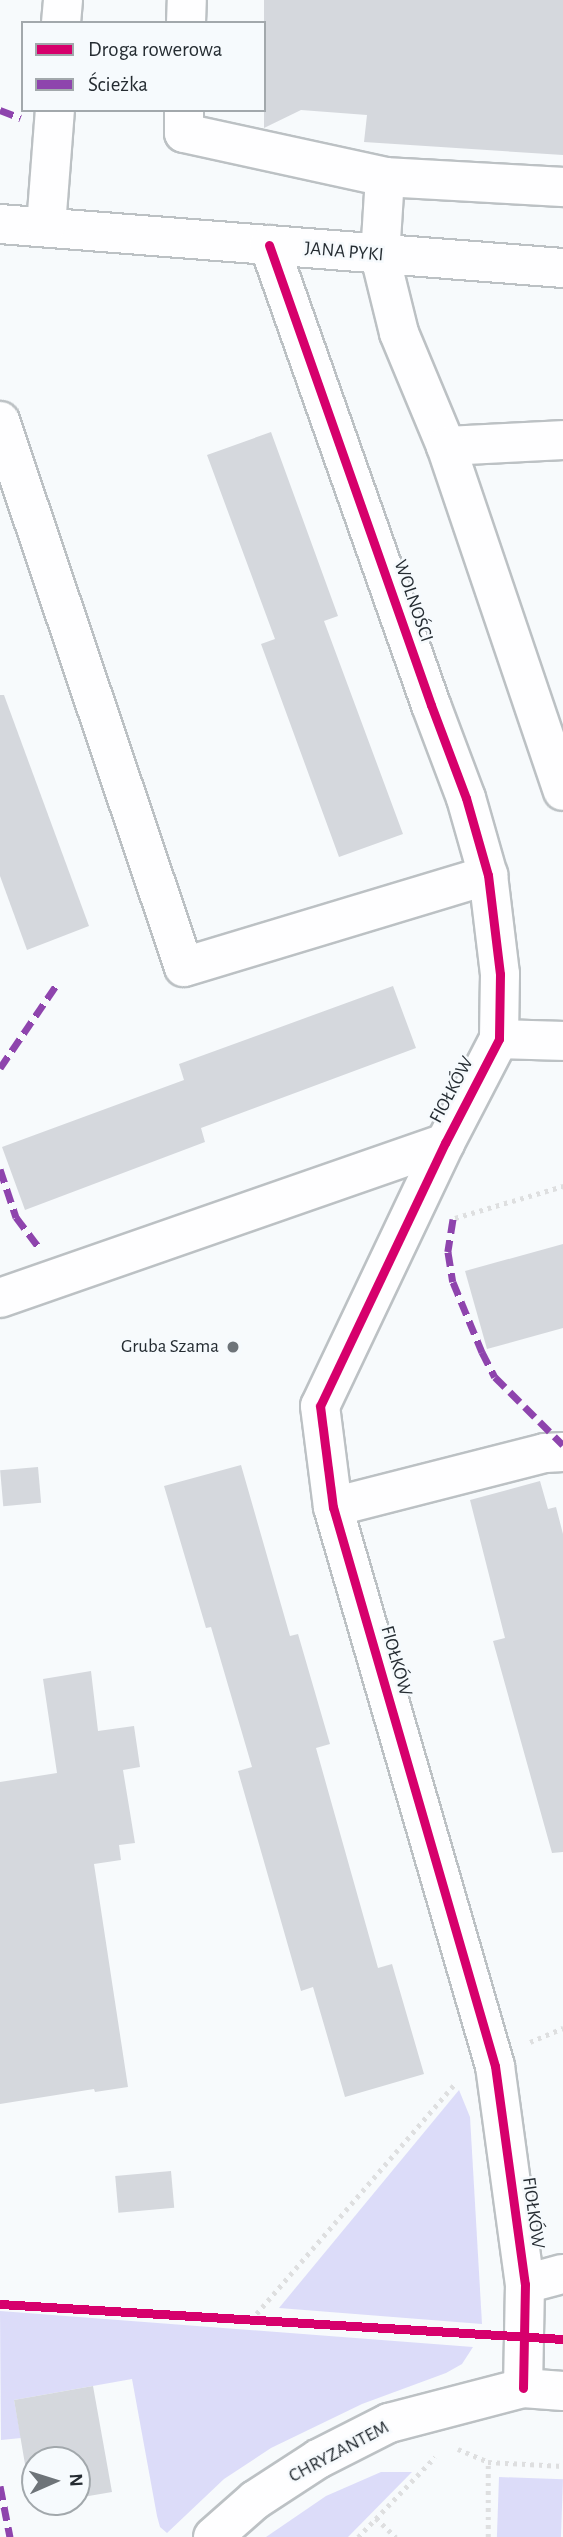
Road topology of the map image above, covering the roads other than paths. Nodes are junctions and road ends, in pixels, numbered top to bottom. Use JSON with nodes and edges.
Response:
{"nodes":[{"id":1,"x":63,"y":0,"type":"edge"},
{"id":2,"x":187,"y":0,"type":"edge"},
{"id":3,"x":61,"y":21,"type":"edge"},
{"id":4,"x":187,"y":21,"type":"edge"},
{"id":5,"x":55,"y":112,"type":"edge"},
{"id":6,"x":184,"y":112,"type":"edge"},
{"id":7,"x":385,"y":177,"type":"junction"},
{"id":8,"x":563,"y":187,"type":"edge"},
{"id":9,"x":0,"y":224,"type":"edge"},
{"id":10,"x":46,"y":226,"type":"junction"},
{"id":11,"x":269,"y":245,"type":"junction"},
{"id":12,"x":380,"y":256,"type":"junction"},
{"id":13,"x":563,"y":268,"type":"edge"},
{"id":14,"x":0,"y":421,"type":"edge"},
{"id":15,"x":563,"y":440,"type":"edge"},
{"id":16,"x":446,"y":446,"type":"junction"},
{"id":17,"x":563,"y":791,"type":"edge"},
{"id":18,"x":488,"y":875,"type":"junction"},
{"id":19,"x":500,"y":974,"type":"joint"},
{"id":20,"x":499,"y":1039,"type":"junction"},
{"id":21,"x":563,"y":1041,"type":"edge"},
{"id":22,"x":445,"y":1143,"type":"junction"},
{"id":23,"x":0,"y":1298,"type":"edge"},
{"id":24,"x":563,"y":1452,"type":"edge"},
{"id":25,"x":333,"y":1507,"type":"junction"},
{"id":26,"x":563,"y":2274,"type":"edge"},
{"id":27,"x":525,"y":2284,"type":"junction"},
{"id":28,"x":523,"y":2388,"type":"junction"},
{"id":29,"x":563,"y":2391,"type":"edge"},
{"id":30,"x":213,"y":2537,"type":"edge"}],
"edges":[{"from":1,"to":3,"type":"street"},
{"from":2,"to":4,"type":"street"},
{"from":5,"to":10,"type":"street"},
{"from":6,"to":7,"type":"street"},
{"from":7,"to":8,"type":"street"},
{"from":7,"to":12,"type":"street"},
{"from":9,"to":10,"type":"street","name":"JANA PYKI"},
{"from":10,"to":11,"type":"street","name":"JANA PYKI"},
{"from":11,"to":12,"type":"street","name":"JANA PYKI"},
{"from":11,"to":18,"type":"street","name":"WOLNOŚCI"},
{"from":12,"to":13,"type":"street","name":"JANA PYKI"},
{"from":12,"to":16,"type":"street"},
{"from":14,"to":18,"type":"street"},
{"from":15,"to":16,"type":"street"},
{"from":16,"to":17,"type":"street"},
{"from":18,"to":19,"type":"street","name":"WOLNOŚCI"},
{"from":19,"to":20,"type":"street","name":"FIOŁKÓW"},
{"from":20,"to":21,"type":"street"},
{"from":20,"to":22,"type":"street","name":"FIOŁKÓW"},
{"from":22,"to":23,"type":"street"},
{"from":22,"to":25,"type":"street","name":"FIOŁKÓW"},
{"from":24,"to":25,"type":"street"},
{"from":25,"to":27,"type":"street","name":"FIOŁKÓW"},
{"from":26,"to":27,"type":"street"},
{"from":27,"to":28,"type":"street","name":"FIOŁKÓW"},
{"from":28,"to":29,"type":"street","name":"CHRYZANTEM"},
{"from":28,"to":30,"type":"street","name":"CHRYZANTEM"}]}
